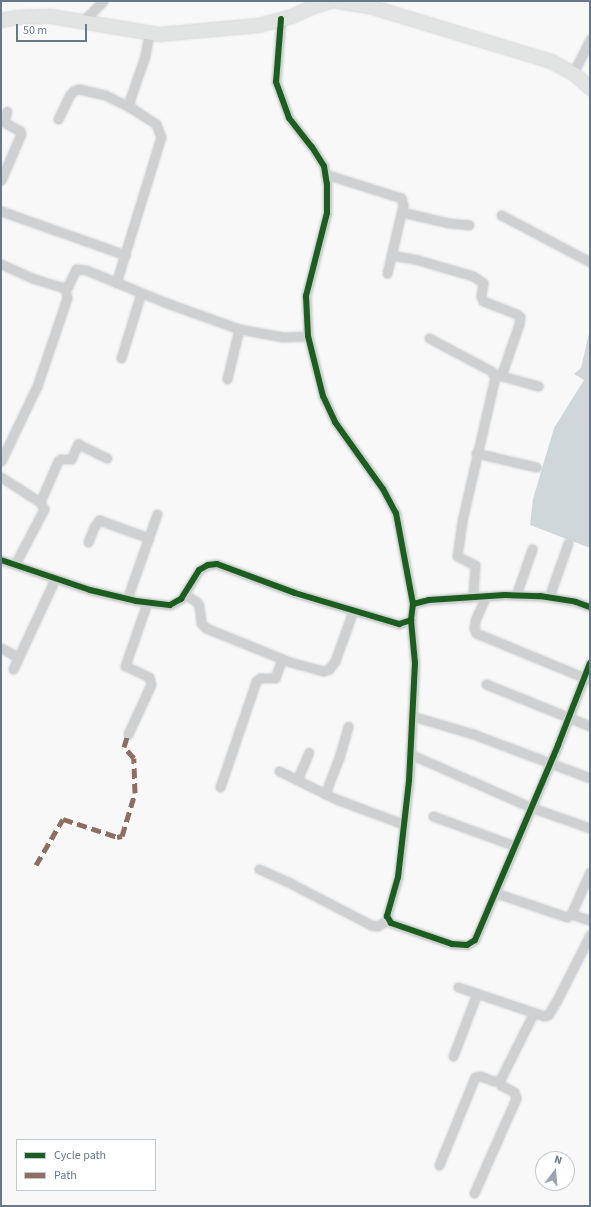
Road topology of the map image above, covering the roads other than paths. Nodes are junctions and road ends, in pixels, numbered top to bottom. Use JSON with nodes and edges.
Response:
{"nodes":[{"id":1,"x":103,"y":1,"type":"edge"},
{"id":2,"x":337,"y":1,"type":"edge"},
{"id":3,"x":325,"y":2,"type":"edge"},
{"id":4,"x":281,"y":19,"type":"junction"},
{"id":5,"x":1,"y":20,"type":"edge"},
{"id":6,"x":82,"y":22,"type":"junction"},
{"id":7,"x":149,"y":33,"type":"junction"},
{"id":8,"x":590,"y":38,"type":"edge"},
{"id":9,"x":573,"y":73,"type":"junction"},
{"id":10,"x":590,"y":88,"type":"edge"},
{"id":11,"x":130,"y":107,"type":"junction"},
{"id":12,"x":7,"y":111,"type":"dead end"},
{"id":13,"x":58,"y":120,"type":"dead end"},
{"id":14,"x":325,"y":174,"type":"junction"},
{"id":15,"x":1,"y":180,"type":"edge"},
{"id":16,"x":1,"y":211,"type":"edge"},
{"id":17,"x":402,"y":212,"type":"junction"},
{"id":18,"x":501,"y":215,"type":"dead end"},
{"id":19,"x":469,"y":225,"type":"dead end"},
{"id":20,"x":125,"y":254,"type":"junction"},
{"id":21,"x":391,"y":254,"type":"junction"},
{"id":22,"x":590,"y":262,"type":"edge"},
{"id":23,"x":1,"y":264,"type":"edge"},
{"id":24,"x":387,"y":274,"type":"dead end"},
{"id":25,"x":116,"y":283,"type":"junction"},
{"id":26,"x":66,"y":288,"type":"junction"},
{"id":27,"x":141,"y":293,"type":"junction"},
{"id":28,"x":239,"y":329,"type":"junction"},
{"id":29,"x":308,"y":336,"type":"junction"},
{"id":30,"x":429,"y":338,"type":"dead end"},
{"id":31,"x":121,"y":358,"type":"dead end"},
{"id":32,"x":498,"y":374,"type":"junction"},
{"id":33,"x":227,"y":379,"type":"dead end"},
{"id":34,"x":538,"y":386,"type":"dead end"},
{"id":35,"x":476,"y":453,"type":"junction"},
{"id":36,"x":107,"y":458,"type":"dead end"},
{"id":37,"x":1,"y":461,"type":"edge"},
{"id":38,"x":536,"y":467,"type":"dead end"},
{"id":39,"x":1,"y":477,"type":"edge"},
{"id":40,"x":40,"y":502,"type":"junction"},
{"id":41,"x":157,"y":514,"type":"dead end"},
{"id":42,"x":148,"y":538,"type":"junction"},
{"id":43,"x":88,"y":542,"type":"dead end"},
{"id":44,"x":568,"y":543,"type":"dead end"},
{"id":45,"x":532,"y":549,"type":"dead end"},
{"id":46,"x":1,"y":560,"type":"edge"},
{"id":47,"x":15,"y":564,"type":"junction"},
{"id":48,"x":55,"y":579,"type":"junction"},
{"id":49,"x":184,"y":594,"type":"junction"},
{"id":50,"x":516,"y":595,"type":"junction"},
{"id":51,"x":486,"y":596,"type":"junction"},
{"id":52,"x":473,"y":597,"type":"junction"},
{"id":53,"x":549,"y":597,"type":"junction"},
{"id":54,"x":127,"y":599,"type":"junction"},
{"id":55,"x":147,"y":603,"type":"junction"},
{"id":56,"x":413,"y":604,"type":"junction"},
{"id":57,"x":590,"y":607,"type":"edge"},
{"id":58,"x":353,"y":611,"type":"junction"},
{"id":59,"x":411,"y":620,"type":"junction"},
{"id":60,"x":1,"y":648,"type":"edge"},
{"id":61,"x":18,"y":657,"type":"junction"},
{"id":62,"x":282,"y":659,"type":"junction"},
{"id":63,"x":590,"y":663,"type":"edge"},
{"id":64,"x":13,"y":669,"type":"dead end"},
{"id":65,"x":587,"y":679,"type":"edge"},
{"id":66,"x":486,"y":684,"type":"dead end"},
{"id":67,"x":412,"y":716,"type":"junction"},
{"id":68,"x":568,"y":718,"type":"junction"},
{"id":69,"x":348,"y":726,"type":"dead end"},
{"id":70,"x":590,"y":726,"type":"edge"},
{"id":71,"x":128,"y":734,"type":"dead end"},
{"id":72,"x":309,"y":752,"type":"dead end"},
{"id":73,"x":410,"y":754,"type":"junction"},
{"id":74,"x":550,"y":762,"type":"junction"},
{"id":75,"x":279,"y":771,"type":"dead end"},
{"id":76,"x":590,"y":778,"type":"edge"},
{"id":77,"x":297,"y":780,"type":"junction"},
{"id":78,"x":220,"y":786,"type":"dead end"},
{"id":79,"x":325,"y":794,"type":"junction"},
{"id":80,"x":530,"y":806,"type":"junction"},
{"id":81,"x":433,"y":816,"type":"dead end"},
{"id":82,"x":404,"y":824,"type":"junction"},
{"id":83,"x":590,"y":828,"type":"edge"},
{"id":84,"x":514,"y":846,"type":"junction"},
{"id":85,"x":259,"y":869,"type":"dead end"},
{"id":86,"x":590,"y":872,"type":"edge"},
{"id":87,"x":496,"y":893,"type":"junction"},
{"id":88,"x":571,"y":914,"type":"junction"},
{"id":89,"x":388,"y":920,"type":"junction"},
{"id":90,"x":590,"y":920,"type":"edge"},
{"id":91,"x":590,"y":935,"type":"edge"},
{"id":92,"x":458,"y":987,"type":"dead end"},
{"id":93,"x":477,"y":994,"type":"junction"},
{"id":94,"x":533,"y":1014,"type":"junction"},
{"id":95,"x":453,"y":1056,"type":"dead end"},
{"id":96,"x":500,"y":1080,"type":"junction"},
{"id":97,"x":439,"y":1165,"type":"dead end"},
{"id":98,"x":474,"y":1193,"type":"dead end"}],
"edges":[{"from":1,"to":6,"type":"street"},
{"from":2,"to":9,"type":"main road"},
{"from":3,"to":4,"type":"main road"},
{"from":4,"to":7,"type":"main road"},
{"from":4,"to":14,"type":"street"},
{"from":5,"to":6,"type":"main road"},
{"from":6,"to":7,"type":"main road"},
{"from":7,"to":11,"type":"street"},
{"from":8,"to":9,"type":"street"},
{"from":9,"to":10,"type":"main road"},
{"from":11,"to":13,"type":"street"},
{"from":11,"to":20,"type":"street"},
{"from":12,"to":15,"type":"street"},
{"from":14,"to":17,"type":"street"},
{"from":14,"to":29,"type":"street"},
{"from":16,"to":20,"type":"street"},
{"from":17,"to":19,"type":"street"},
{"from":17,"to":21,"type":"street"},
{"from":18,"to":22,"type":"street"},
{"from":20,"to":25,"type":"street"},
{"from":21,"to":24,"type":"street"},
{"from":21,"to":32,"type":"street"},
{"from":23,"to":26,"type":"street"},
{"from":25,"to":26,"type":"street"},
{"from":25,"to":27,"type":"street"},
{"from":26,"to":37,"type":"street"},
{"from":27,"to":28,"type":"street"},
{"from":27,"to":31,"type":"street"},
{"from":28,"to":29,"type":"street"},
{"from":28,"to":33,"type":"street"},
{"from":29,"to":56,"type":"street"},
{"from":30,"to":32,"type":"street"},
{"from":32,"to":34,"type":"street"},
{"from":32,"to":35,"type":"street"},
{"from":35,"to":38,"type":"street"},
{"from":35,"to":52,"type":"street"},
{"from":36,"to":40,"type":"street"},
{"from":39,"to":40,"type":"street"},
{"from":40,"to":47,"type":"street"},
{"from":41,"to":42,"type":"street"},
{"from":42,"to":43,"type":"street"},
{"from":42,"to":54,"type":"street"},
{"from":44,"to":53,"type":"street"},
{"from":45,"to":50,"type":"street"},
{"from":46,"to":47,"type":"street"},
{"from":47,"to":48,"type":"street"},
{"from":48,"to":54,"type":"street"},
{"from":48,"to":61,"type":"street"},
{"from":49,"to":55,"type":"street"},
{"from":49,"to":58,"type":"street"},
{"from":49,"to":62,"type":"street"},
{"from":50,"to":51,"type":"street"},
{"from":50,"to":53,"type":"street"},
{"from":51,"to":52,"type":"street"},
{"from":51,"to":65,"type":"street"},
{"from":52,"to":56,"type":"street"},
{"from":53,"to":57,"type":"street"},
{"from":54,"to":55,"type":"street"},
{"from":55,"to":71,"type":"street"},
{"from":56,"to":59,"type":"street"},
{"from":58,"to":59,"type":"street"},
{"from":58,"to":62,"type":"street"},
{"from":59,"to":67,"type":"street"},
{"from":60,"to":61,"type":"street"},
{"from":61,"to":64,"type":"street"},
{"from":62,"to":78,"type":"street"},
{"from":63,"to":65,"type":"street"},
{"from":65,"to":68,"type":"street"},
{"from":66,"to":68,"type":"street"},
{"from":67,"to":73,"type":"street"},
{"from":67,"to":74,"type":"street"},
{"from":68,"to":70,"type":"street"},
{"from":68,"to":74,"type":"street"},
{"from":69,"to":79,"type":"street"},
{"from":72,"to":77,"type":"street"},
{"from":73,"to":80,"type":"street"},
{"from":73,"to":82,"type":"street"},
{"from":74,"to":76,"type":"street"},
{"from":74,"to":80,"type":"street"},
{"from":75,"to":77,"type":"street"},
{"from":77,"to":79,"type":"street"},
{"from":79,"to":82,"type":"street"},
{"from":80,"to":83,"type":"street"},
{"from":80,"to":84,"type":"street"},
{"from":81,"to":84,"type":"street"},
{"from":82,"to":89,"type":"street"},
{"from":84,"to":87,"type":"street"},
{"from":85,"to":89,"type":"street"},
{"from":86,"to":88,"type":"street"},
{"from":87,"to":88,"type":"street"},
{"from":87,"to":89,"type":"street"},
{"from":88,"to":90,"type":"street"},
{"from":91,"to":94,"type":"street"},
{"from":92,"to":93,"type":"street"},
{"from":93,"to":94,"type":"street"},
{"from":93,"to":95,"type":"street"},
{"from":94,"to":96,"type":"street"},
{"from":96,"to":97,"type":"street"},
{"from":96,"to":98,"type":"street"}]}
